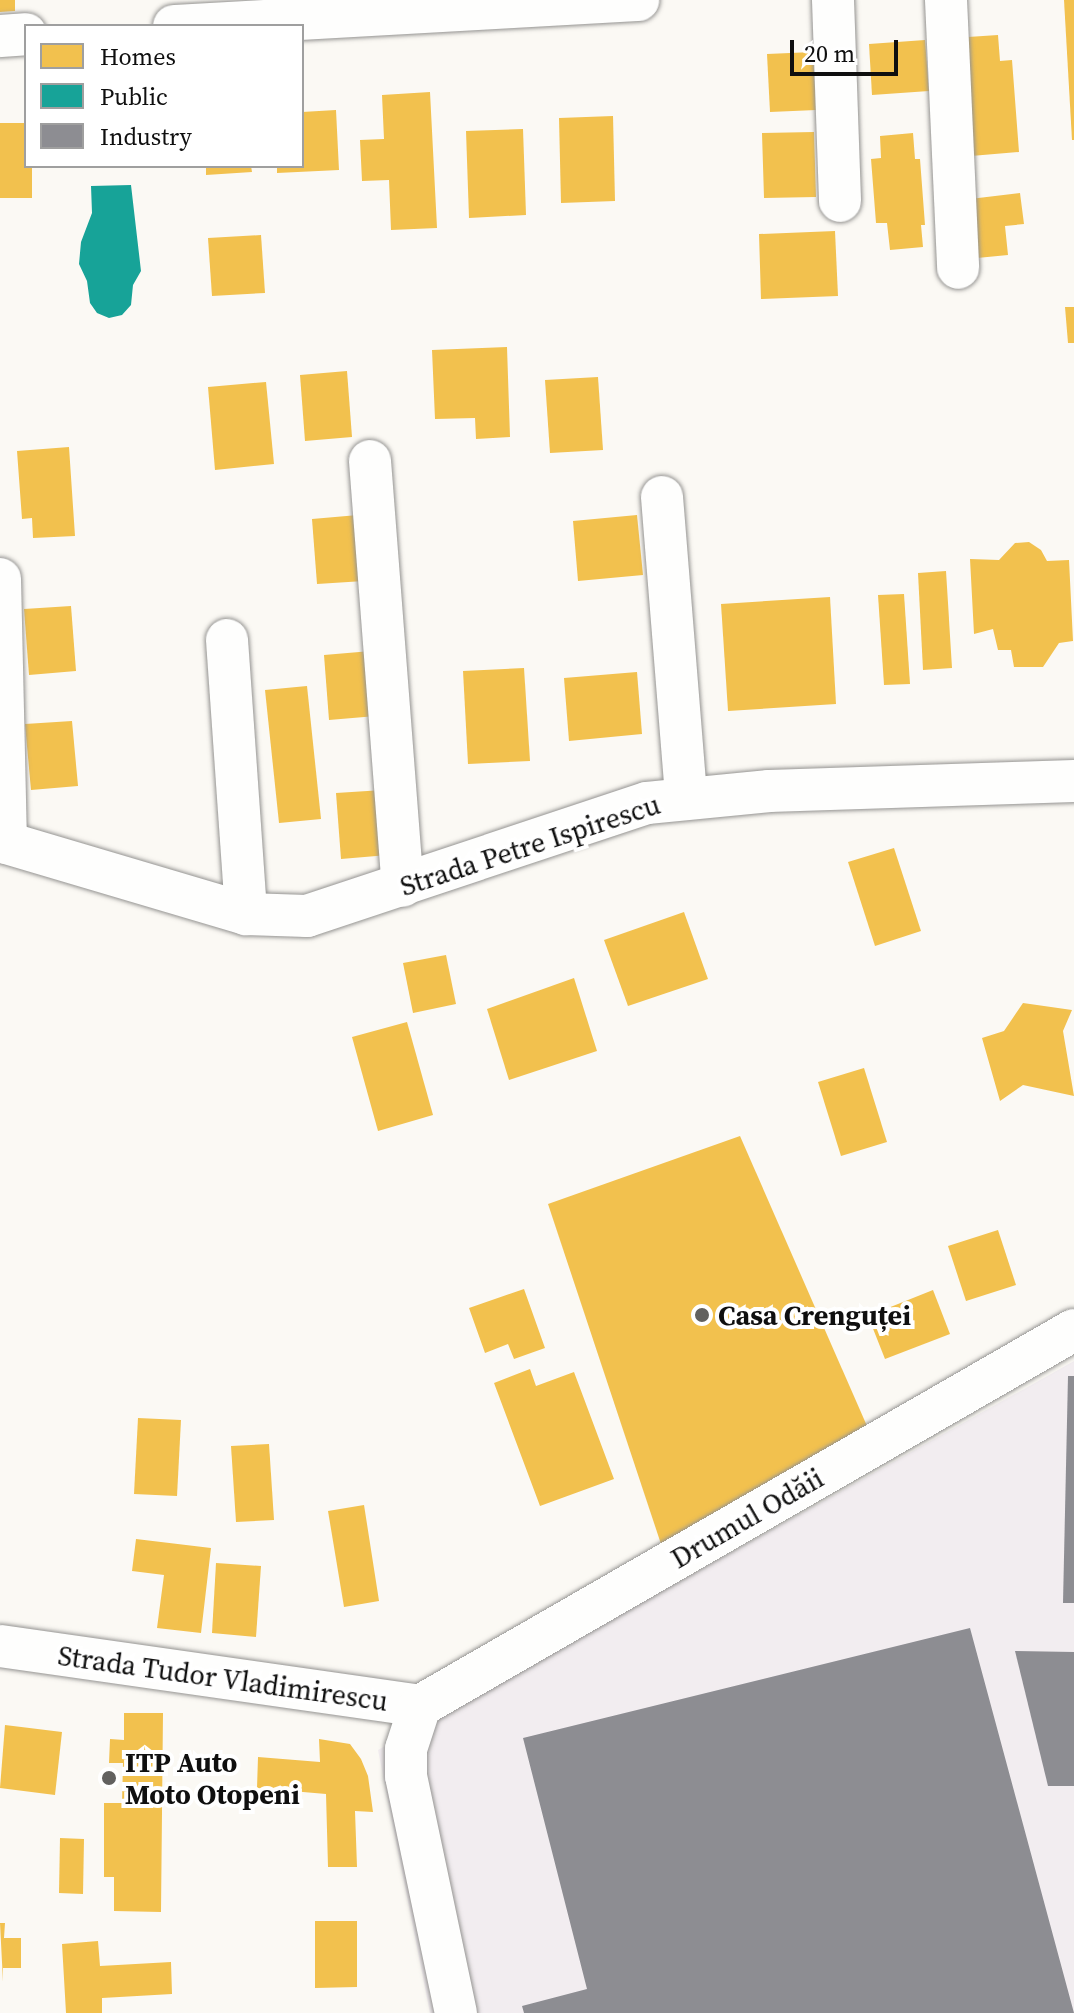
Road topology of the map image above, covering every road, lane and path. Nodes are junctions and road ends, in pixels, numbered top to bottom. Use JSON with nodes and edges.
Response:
{"nodes":[{"id":1,"x":638,"y":0,"type":"edge"},
{"id":2,"x":833,"y":0,"type":"edge"},
{"id":3,"x":946,"y":0,"type":"edge"},
{"id":4,"x":210,"y":24,"type":"edge"},
{"id":5,"x":24,"y":34,"type":"edge"},
{"id":6,"x":0,"y":36,"type":"edge"},
{"id":7,"x":840,"y":201,"type":"dead end"},
{"id":8,"x":958,"y":268,"type":"dead end"},
{"id":9,"x":370,"y":461,"type":"dead end"},
{"id":10,"x":662,"y":497,"type":"dead end"},
{"id":11,"x":0,"y":579,"type":"edge"},
{"id":12,"x":227,"y":640,"type":"dead end"},
{"id":13,"x":1074,"y":781,"type":"edge"},
{"id":14,"x":686,"y":797,"type":"junction"},
{"id":15,"x":3,"y":842,"type":"edge"},
{"id":16,"x":403,"y":886,"type":"junction"},
{"id":17,"x":246,"y":914,"type":"junction"},
{"id":18,"x":1074,"y":1330,"type":"edge"},
{"id":19,"x":0,"y":1646,"type":"edge"},
{"id":20,"x":420,"y":1706,"type":"junction"},
{"id":21,"x":456,"y":2013,"type":"edge"}],
"edges":[{"from":1,"to":4,"type":"street"},
{"from":2,"to":7,"type":"street"},
{"from":3,"to":8,"type":"street"},
{"from":5,"to":6,"type":"street"},
{"from":9,"to":16,"type":"street"},
{"from":10,"to":14,"type":"street"},
{"from":11,"to":15,"type":"street"},
{"from":12,"to":17,"type":"street"},
{"from":13,"to":14,"type":"street","name":"Strada Petre Ispirescu"},
{"from":14,"to":16,"type":"street","name":"Strada Petre Ispirescu"},
{"from":15,"to":17,"type":"street","name":"Strada Petre Ispirescu"},
{"from":16,"to":17,"type":"street","name":"Strada Petre Ispirescu"},
{"from":18,"to":20,"type":"street","name":"Drumul Odăii"},
{"from":19,"to":20,"type":"street","name":"Strada Tudor Vladimirescu"},
{"from":20,"to":21,"type":"street","name":"Strada Tudor Vladimirescu"}]}
